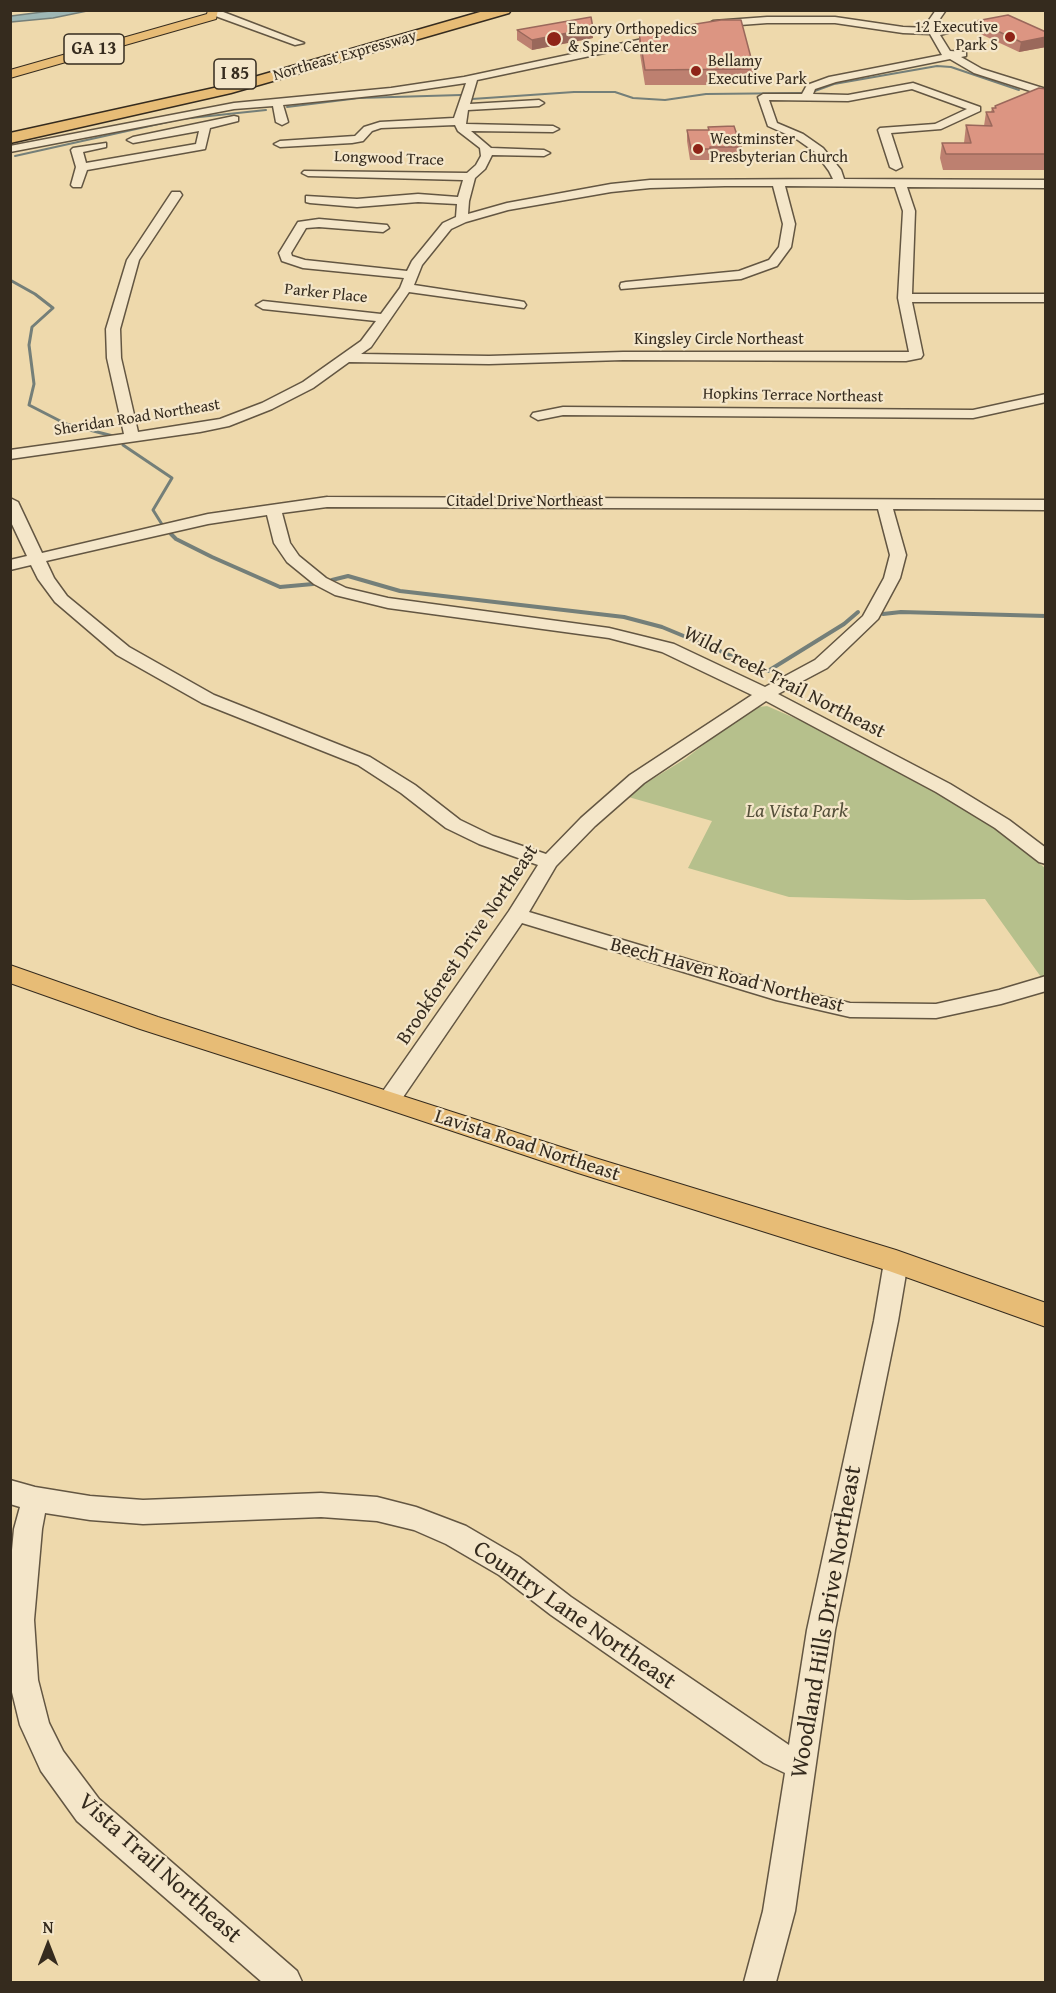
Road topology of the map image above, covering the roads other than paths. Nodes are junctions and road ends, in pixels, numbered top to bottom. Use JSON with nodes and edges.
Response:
{"nodes":[{"id":1,"x":455,"y":10,"type":"edge"},
{"id":2,"x":504,"y":10,"type":"edge"},
{"id":3,"x":216,"y":11,"type":"edge"},
{"id":4,"x":946,"y":12,"type":"edge"},
{"id":5,"x":703,"y":26,"type":"edge"},
{"id":6,"x":934,"y":32,"type":"junction"},
{"id":7,"x":946,"y":32,"type":"junction"},
{"id":8,"x":682,"y":33,"type":"edge"},
{"id":9,"x":299,"y":43,"type":"dead end"},
{"id":10,"x":962,"y":54,"type":"junction"},
{"id":11,"x":950,"y":56,"type":"junction"},
{"id":12,"x":10,"y":74,"type":"edge"},
{"id":13,"x":472,"y":79,"type":"junction"},
{"id":14,"x":913,"y":86,"type":"junction"},
{"id":15,"x":1043,"y":90,"type":"edge"},
{"id":16,"x":806,"y":97,"type":"junction"},
{"id":17,"x":1020,"y":101,"type":"edge"},
{"id":18,"x":401,"y":102,"type":"dead end"},
{"id":19,"x":985,"y":102,"type":"dead end"},
{"id":20,"x":539,"y":103,"type":"dead end"},
{"id":21,"x":462,"y":108,"type":"junction"},
{"id":22,"x":279,"y":112,"type":"junction"},
{"id":23,"x":981,"y":119,"type":"dead end"},
{"id":24,"x":10,"y":124,"type":"edge"},
{"id":25,"x":460,"y":124,"type":"junction"},
{"id":26,"x":205,"y":126,"type":"junction"},
{"id":27,"x":553,"y":129,"type":"dead end"},
{"id":28,"x":906,"y":134,"type":"junction"},
{"id":29,"x":10,"y":138,"type":"edge"},
{"id":30,"x":280,"y":144,"type":"dead end"},
{"id":31,"x":10,"y":149,"type":"edge"},
{"id":32,"x":486,"y":152,"type":"junction"},
{"id":33,"x":544,"y":153,"type":"dead end"},
{"id":34,"x":82,"y":166,"type":"junction"},
{"id":35,"x":896,"y":167,"type":"dead end"},
{"id":36,"x":308,"y":173,"type":"dead end"},
{"id":37,"x":1023,"y":173,"type":"edge"},
{"id":38,"x":1046,"y":173,"type":"edge"},
{"id":39,"x":470,"y":177,"type":"junction"},
{"id":40,"x":778,"y":183,"type":"junction"},
{"id":41,"x":840,"y":183,"type":"junction"},
{"id":42,"x":900,"y":183,"type":"junction"},
{"id":43,"x":77,"y":184,"type":"dead end"},
{"id":44,"x":1046,"y":184,"type":"edge"},
{"id":45,"x":177,"y":195,"type":"dead end"},
{"id":46,"x":310,"y":199,"type":"dead end"},
{"id":47,"x":463,"y":201,"type":"junction"},
{"id":48,"x":462,"y":219,"type":"junction"},
{"id":49,"x":383,"y":228,"type":"dead end"},
{"id":50,"x":411,"y":275,"type":"junction"},
{"id":51,"x":626,"y":286,"type":"dead end"},
{"id":52,"x":406,"y":288,"type":"junction"},
{"id":53,"x":905,"y":298,"type":"junction"},
{"id":54,"x":1046,"y":298,"type":"edge"},
{"id":55,"x":263,"y":305,"type":"dead end"},
{"id":56,"x":519,"y":305,"type":"dead end"},
{"id":57,"x":386,"y":318,"type":"junction"},
{"id":58,"x":348,"y":358,"type":"junction"},
{"id":59,"x":1046,"y":398,"type":"edge"},
{"id":60,"x":538,"y":416,"type":"dead end"},
{"id":61,"x":132,"y":438,"type":"junction"},
{"id":62,"x":10,"y":455,"type":"edge"},
{"id":63,"x":10,"y":502,"type":"edge"},
{"id":64,"x":884,"y":504,"type":"junction"},
{"id":65,"x":1046,"y":505,"type":"edge"},
{"id":66,"x":273,"y":508,"type":"junction"},
{"id":67,"x":37,"y":559,"type":"junction"},
{"id":68,"x":10,"y":565,"type":"edge"},
{"id":69,"x":765,"y":694,"type":"junction"},
{"id":70,"x":1046,"y":858,"type":"edge"},
{"id":71,"x":549,"y":862,"type":"junction"},
{"id":72,"x":517,"y":915,"type":"junction"},
{"id":73,"x":10,"y":973,"type":"edge"},
{"id":74,"x":1046,"y":983,"type":"edge"},
{"id":75,"x":389,"y":1100,"type":"junction"},
{"id":76,"x":896,"y":1262,"type":"junction"},
{"id":77,"x":1046,"y":1315,"type":"edge"},
{"id":78,"x":23,"y":1495,"type":"edge"},
{"id":79,"x":801,"y":1765,"type":"junction"},
{"id":80,"x":286,"y":1983,"type":"edge"},
{"id":81,"x":760,"y":1983,"type":"edge"}],
"edges":[{"from":1,"to":24,"type":"highway","name":"Northeast Expressway","number":"I 85"},
{"from":2,"to":29,"type":"highway","name":"Northeast Expressway","number":"I 85"},
{"from":3,"to":9,"type":"street"},
{"from":3,"to":12,"type":"main road","number":"GA 13"},
{"from":4,"to":6,"type":"street"},
{"from":4,"to":7,"type":"street"},
{"from":5,"to":6,"type":"street"},
{"from":6,"to":7,"type":"street"},
{"from":6,"to":11,"type":"street"},
{"from":7,"to":10,"type":"street"},
{"from":8,"to":13,"type":"street"},
{"from":10,"to":11,"type":"street"},
{"from":10,"to":15,"type":"street"},
{"from":11,"to":15,"type":"street"},
{"from":11,"to":16,"type":"street"},
{"from":13,"to":21,"type":"street"},
{"from":13,"to":22,"type":"street"},
{"from":14,"to":16,"type":"street"},
{"from":14,"to":19,"type":"street"},
{"from":14,"to":28,"type":"street"},
{"from":15,"to":17,"type":"street"},
{"from":16,"to":41,"type":"street"},
{"from":18,"to":22,"type":"street"},
{"from":20,"to":21,"type":"street"},
{"from":21,"to":25,"type":"street"},
{"from":22,"to":26,"type":"street"},
{"from":22,"to":31,"type":"street"},
{"from":23,"to":28,"type":"street"},
{"from":25,"to":27,"type":"street"},
{"from":25,"to":30,"type":"street"},
{"from":25,"to":32,"type":"street"},
{"from":26,"to":34,"type":"street"},
{"from":26,"to":34,"type":"street"},
{"from":28,"to":35,"type":"street"},
{"from":32,"to":33,"type":"street"},
{"from":32,"to":39,"type":"street"},
{"from":34,"to":43,"type":"street"},
{"from":36,"to":39,"type":"street","name":"Longwood Trace"},
{"from":37,"to":38,"type":"street"},
{"from":39,"to":47,"type":"street"},
{"from":40,"to":41,"type":"street","name":"Sheridan Road Northeast"},
{"from":40,"to":48,"type":"street","name":"Sheridan Road Northeast"},
{"from":40,"to":51,"type":"street"},
{"from":41,"to":42,"type":"street","name":"Sheridan Road Northeast"},
{"from":42,"to":44,"type":"street","name":"Sheridan Road Northeast"},
{"from":42,"to":53,"type":"street","name":"Kingsley Circle Northeast"},
{"from":45,"to":61,"type":"street"},
{"from":46,"to":47,"type":"street"},
{"from":47,"to":48,"type":"street"},
{"from":48,"to":50,"type":"street","name":"Sheridan Road Northeast"},
{"from":49,"to":50,"type":"street"},
{"from":50,"to":52,"type":"street","name":"Sheridan Road Northeast"},
{"from":52,"to":56,"type":"street"},
{"from":52,"to":57,"type":"street","name":"Sheridan Road Northeast"},
{"from":53,"to":54,"type":"street"},
{"from":53,"to":58,"type":"street","name":"Kingsley Circle Northeast"},
{"from":55,"to":57,"type":"street","name":"Parker Place"},
{"from":57,"to":58,"type":"street","name":"Sheridan Road Northeast"},
{"from":58,"to":61,"type":"street","name":"Sheridan Road Northeast"},
{"from":59,"to":60,"type":"street","name":"Hopkins Terrace Northeast"},
{"from":61,"to":62,"type":"street","name":"Sheridan Road Northeast"},
{"from":63,"to":67,"type":"street"},
{"from":64,"to":65,"type":"street","name":"Citadel Drive Northeast"},
{"from":64,"to":66,"type":"street","name":"Citadel Drive Northeast"},
{"from":64,"to":69,"type":"street","name":"Brookforest Drive Northeast"},
{"from":66,"to":67,"type":"street","name":"Citadel Drive Northeast"},
{"from":66,"to":69,"type":"street","name":"Wild Creek Trail Northeast"},
{"from":67,"to":68,"type":"street","name":"Citadel Drive Northeast"},
{"from":67,"to":71,"type":"street"},
{"from":69,"to":70,"type":"street","name":"Wild Creek Trail Northeast"},
{"from":69,"to":71,"type":"street","name":"Brookforest Drive Northeast"},
{"from":71,"to":72,"type":"street","name":"Brookforest Drive Northeast"},
{"from":72,"to":74,"type":"street","name":"Beech Haven Road Northeast"},
{"from":72,"to":75,"type":"street","name":"Brookforest Drive Northeast"},
{"from":73,"to":75,"type":"main road","name":"Lavista Road Northeast"},
{"from":75,"to":76,"type":"main road","name":"Lavista Road Northeast"},
{"from":76,"to":77,"type":"main road","name":"Lavista Road Northeast"},
{"from":76,"to":79,"type":"street","name":"Woodland Hills Drive Northeast"},
{"from":78,"to":79,"type":"street","name":"Country Lane Northeast"},
{"from":78,"to":80,"type":"street","name":"Vista Trail Northeast"},
{"from":79,"to":81,"type":"street","name":"Woodland Hills Drive Northeast"}]}
